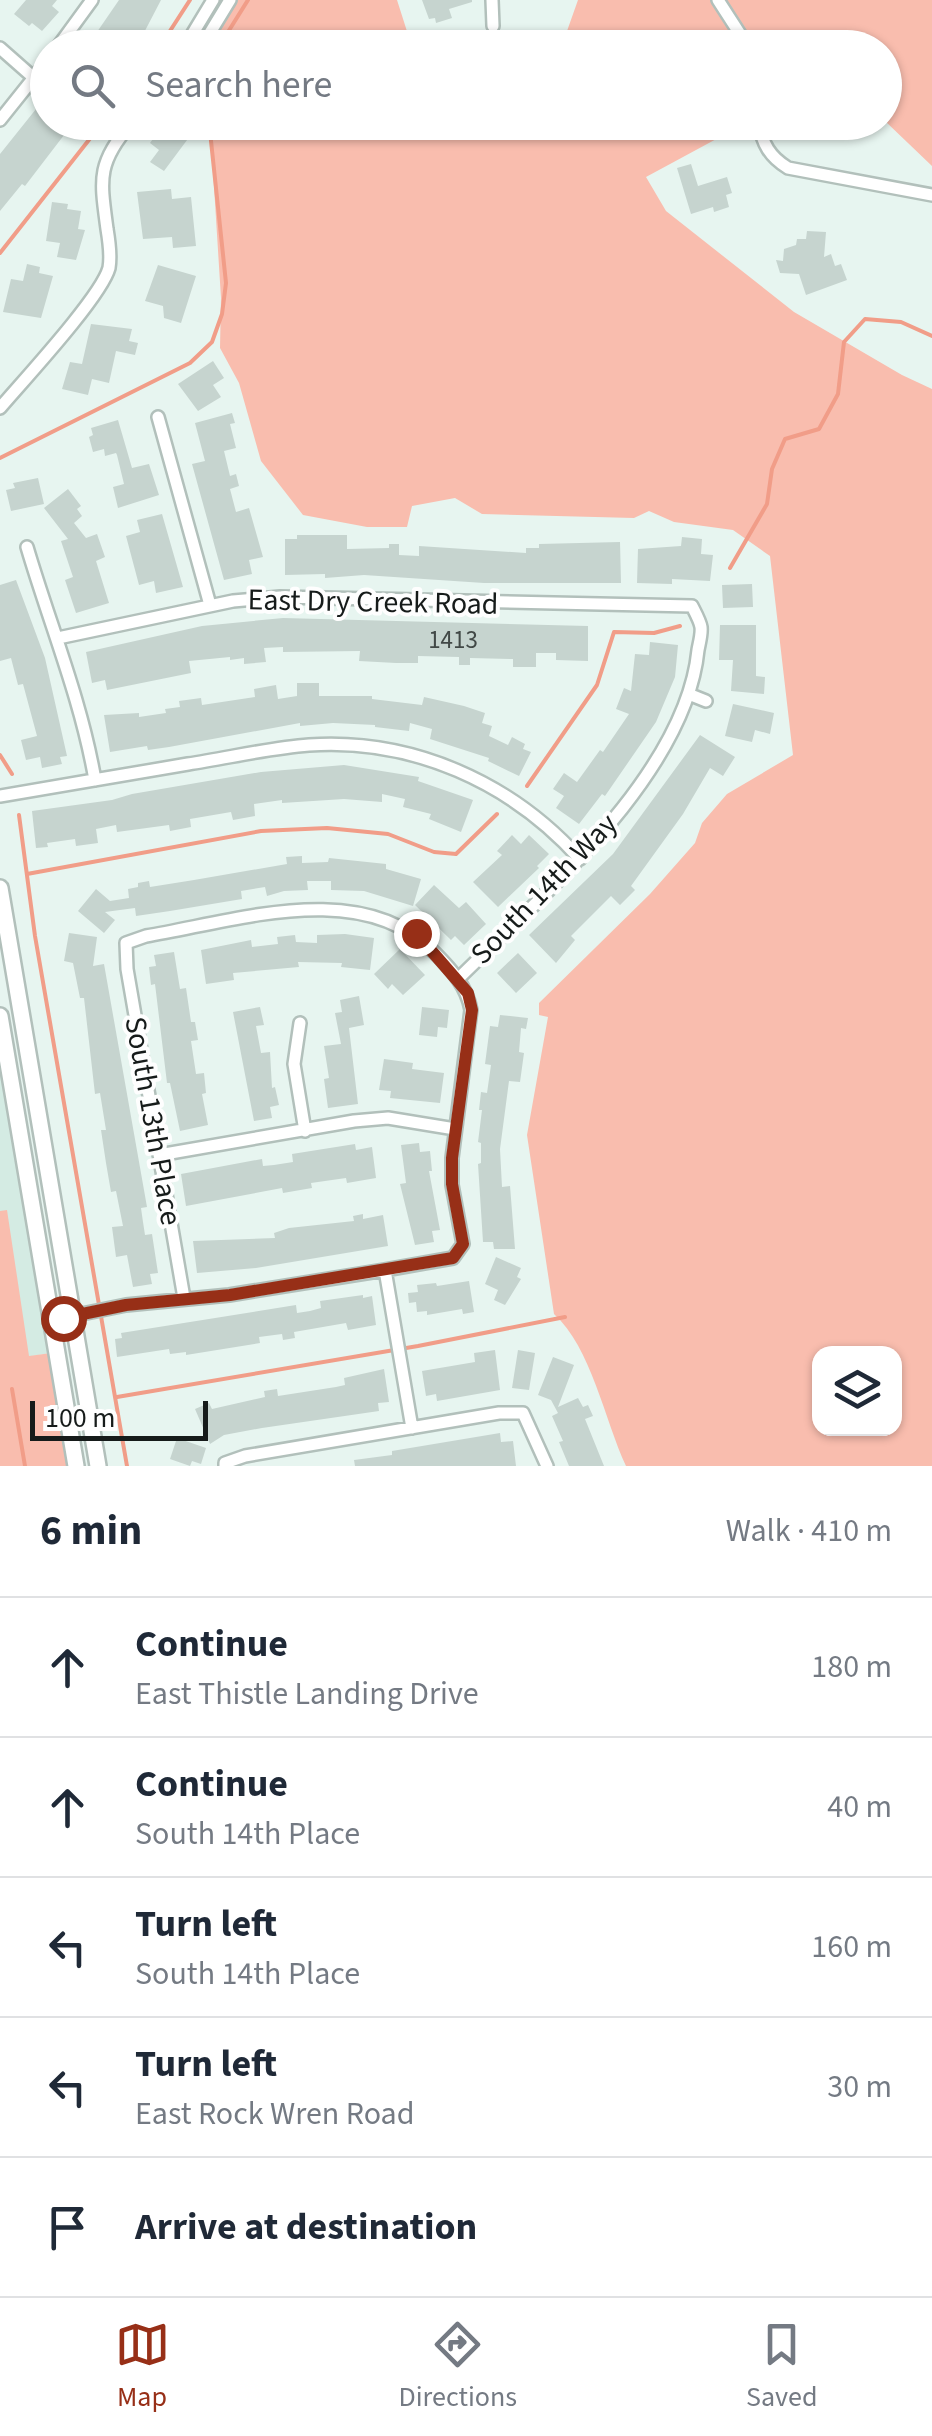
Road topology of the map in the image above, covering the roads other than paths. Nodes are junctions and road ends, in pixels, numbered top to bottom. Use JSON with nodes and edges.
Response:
{"nodes":[{"id":1,"x":92,"y":0,"type":"edge"},
{"id":2,"x":213,"y":0,"type":"edge"},
{"id":3,"x":230,"y":0,"type":"edge"},
{"id":4,"x":492,"y":0,"type":"edge"},
{"id":5,"x":718,"y":0,"type":"edge"},
{"id":6,"x":493,"y":26,"type":"dead end"},
{"id":7,"x":70,"y":30,"type":"edge"},
{"id":8,"x":195,"y":30,"type":"edge"},
{"id":9,"x":211,"y":30,"type":"edge"},
{"id":10,"x":737,"y":30,"type":"edge"},
{"id":11,"x":0,"y":48,"type":"edge"},
{"id":12,"x":30,"y":74,"type":"edge"},
{"id":13,"x":30,"y":83,"type":"edge"},
{"id":14,"x":0,"y":120,"type":"edge"},
{"id":15,"x":118,"y":140,"type":"edge"},
{"id":16,"x":763,"y":140,"type":"edge"},
{"id":17,"x":932,"y":195,"type":"edge"},
{"id":18,"x":0,"y":408,"type":"edge"},
{"id":19,"x":158,"y":417,"type":"dead end"},
{"id":20,"x":27,"y":547,"type":"dead end"},
{"id":21,"x":210,"y":606,"type":"junction"},
{"id":22,"x":692,"y":606,"type":"joint"},
{"id":23,"x":58,"y":638,"type":"junction"},
{"id":24,"x":691,"y":695,"type":"junction"},
{"id":25,"x":706,"y":701,"type":"dead end"},
{"id":26,"x":95,"y":780,"type":"junction"},
{"id":27,"x":0,"y":796,"type":"edge"},
{"id":28,"x":580,"y":859,"type":"junction"},
{"id":29,"x":0,"y":888,"type":"edge"},
{"id":30,"x":458,"y":979,"type":"junction"},
{"id":31,"x":0,"y":1016,"type":"edge"},
{"id":32,"x":300,"y":1023,"type":"dead end"},
{"id":33,"x":30,"y":1065,"type":"junction"},
{"id":34,"x":9,"y":1068,"type":"junction"},
{"id":35,"x":455,"y":1129,"type":"junction"},
{"id":36,"x":304,"y":1131,"type":"junction"},
{"id":37,"x":160,"y":1156,"type":"junction"},
{"id":38,"x":385,"y":1270,"type":"junction"},
{"id":39,"x":184,"y":1298,"type":"junction"},
{"id":40,"x":72,"y":1316,"type":"junction"},
{"id":41,"x":52,"y":1320,"type":"junction"},
{"id":42,"x":412,"y":1428,"type":"junction"},
{"id":43,"x":225,"y":1464,"type":"edge"},
{"id":44,"x":76,"y":1466,"type":"edge"},
{"id":45,"x":98,"y":1466,"type":"edge"},
{"id":46,"x":547,"y":1466,"type":"edge"}],
"edges":[{"from":1,"to":7,"type":"street"},
{"from":2,"to":8,"type":"street"},
{"from":3,"to":9,"type":"street"},
{"from":4,"to":6,"type":"street"},
{"from":5,"to":10,"type":"street"},
{"from":11,"to":12,"type":"street"},
{"from":13,"to":14,"type":"street"},
{"from":15,"to":18,"type":"street"},
{"from":16,"to":17,"type":"street"},
{"from":19,"to":21,"type":"street"},
{"from":20,"to":23,"type":"street"},
{"from":21,"to":22,"type":"street","name":"East Dry Creek Road"},
{"from":21,"to":23,"type":"street","name":"East Dry Creek Road"},
{"from":22,"to":24,"type":"street","name":"South 14th Way"},
{"from":23,"to":26,"type":"street"},
{"from":24,"to":25,"type":"street"},
{"from":24,"to":28,"type":"street","name":"South 14th Way"},
{"from":26,"to":27,"type":"street"},
{"from":26,"to":28,"type":"street"},
{"from":28,"to":30,"type":"street","name":"South 14th Way"},
{"from":29,"to":33,"type":"street"},
{"from":30,"to":35,"type":"street"},
{"from":30,"to":37,"type":"street","name":"South 13th Place"},
{"from":31,"to":34,"type":"street"},
{"from":32,"to":36,"type":"street"},
{"from":33,"to":34,"type":"street"},
{"from":33,"to":40,"type":"street"},
{"from":34,"to":41,"type":"street"},
{"from":35,"to":36,"type":"street"},
{"from":35,"to":38,"type":"street"},
{"from":36,"to":37,"type":"street"},
{"from":37,"to":39,"type":"street","name":"South 13th Place"},
{"from":38,"to":39,"type":"street"},
{"from":38,"to":42,"type":"street"},
{"from":39,"to":40,"type":"street"},
{"from":40,"to":41,"type":"street"},
{"from":40,"to":45,"type":"street"},
{"from":41,"to":44,"type":"street"},
{"from":42,"to":43,"type":"street"},
{"from":42,"to":46,"type":"street"}]}
